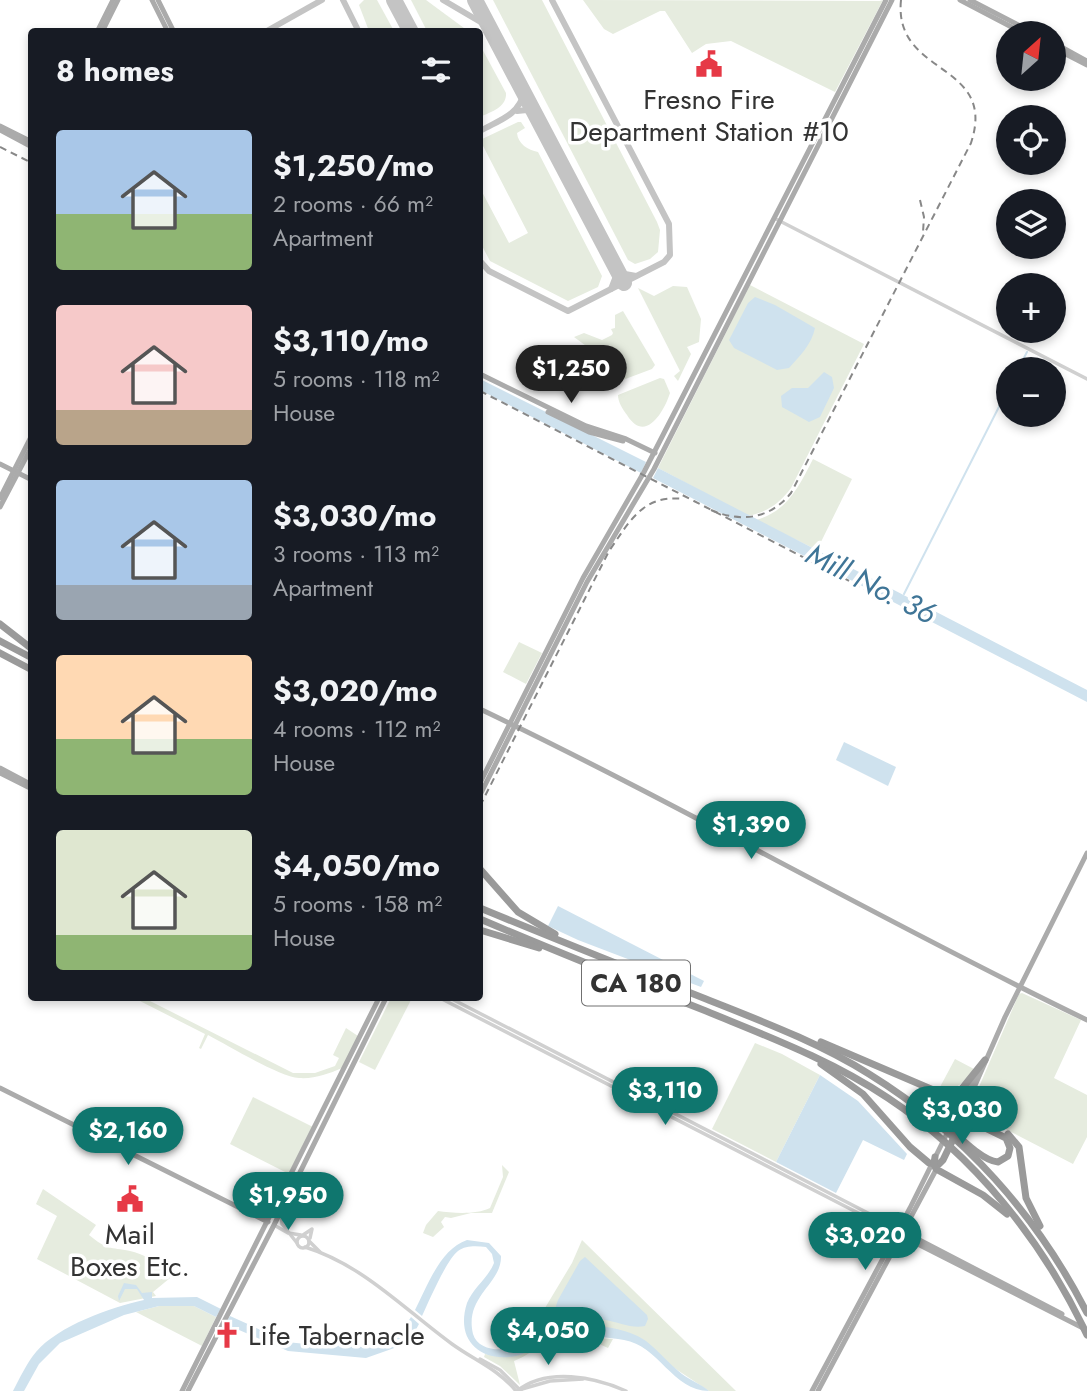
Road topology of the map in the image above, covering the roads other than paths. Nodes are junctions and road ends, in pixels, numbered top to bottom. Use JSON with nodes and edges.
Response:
{"nodes":[{"id":1,"x":115,"y":0,"type":"edge"},
{"id":2,"x":152,"y":0,"type":"edge"},
{"id":3,"x":158,"y":0,"type":"edge"},
{"id":4,"x":886,"y":0,"type":"edge"},
{"id":5,"x":892,"y":0,"type":"edge"},
{"id":6,"x":960,"y":0,"type":"edge"},
{"id":7,"x":970,"y":0,"type":"edge"},
{"id":8,"x":1001,"y":21,"type":"edge"},
{"id":9,"x":1011,"y":21,"type":"edge"},
{"id":10,"x":102,"y":28,"type":"edge"},
{"id":11,"x":166,"y":28,"type":"edge"},
{"id":12,"x":172,"y":28,"type":"edge"},
{"id":13,"x":1066,"y":52,"type":"edge"},
{"id":14,"x":1087,"y":63,"type":"edge"},
{"id":15,"x":0,"y":128,"type":"edge"},
{"id":16,"x":28,"y":142,"type":"edge"},
{"id":17,"x":776,"y":220,"type":"junction"},
{"id":18,"x":483,"y":376,"type":"edge"},
{"id":19,"x":483,"y":377,"type":"edge"},
{"id":20,"x":1087,"y":379,"type":"edge"},
{"id":21,"x":571,"y":424,"type":"junction"},
{"id":22,"x":600,"y":431,"type":"junction"},
{"id":23,"x":28,"y":444,"type":"edge"},
{"id":24,"x":28,"y":452,"type":"edge"},
{"id":25,"x":657,"y":455,"type":"junction"},
{"id":26,"x":0,"y":464,"type":"edge"},
{"id":27,"x":16,"y":472,"type":"junction"},
{"id":28,"x":28,"y":478,"type":"edge"},
{"id":29,"x":0,"y":498,"type":"edge"},
{"id":30,"x":0,"y":508,"type":"edge"},
{"id":31,"x":0,"y":624,"type":"edge"},
{"id":32,"x":0,"y":641,"type":"edge"},
{"id":33,"x":28,"y":646,"type":"edge"},
{"id":34,"x":2,"y":654,"type":"edge"},
{"id":35,"x":28,"y":656,"type":"edge"},
{"id":36,"x":28,"y":668,"type":"edge"},
{"id":37,"x":483,"y":710,"type":"edge"},
{"id":38,"x":512,"y":725,"type":"junction"},
{"id":39,"x":0,"y":771,"type":"edge"},
{"id":40,"x":483,"y":778,"type":"edge"},
{"id":41,"x":28,"y":785,"type":"edge"},
{"id":42,"x":483,"y":788,"type":"edge"},
{"id":43,"x":1087,"y":853,"type":"edge"},
{"id":44,"x":483,"y":872,"type":"edge"},
{"id":45,"x":483,"y":909,"type":"edge"},
{"id":46,"x":483,"y":920,"type":"edge"},
{"id":47,"x":483,"y":931,"type":"edge"},
{"id":48,"x":600,"y":957,"type":"junction"},
{"id":49,"x":596,"y":967,"type":"junction"},
{"id":50,"x":1019,"y":987,"type":"junction"},
{"id":51,"x":378,"y":1001,"type":"edge"},
{"id":52,"x":378,"y":1001,"type":"edge"},
{"id":53,"x":384,"y":1001,"type":"edge"},
{"id":54,"x":446,"y":1001,"type":"edge"},
{"id":55,"x":456,"y":1001,"type":"edge"},
{"id":56,"x":370,"y":1016,"type":"junction"},
{"id":57,"x":1087,"y":1020,"type":"edge"},
{"id":58,"x":765,"y":1023,"type":"junction"},
{"id":59,"x":369,"y":1031,"type":"junction"},
{"id":60,"x":787,"y":1044,"type":"junction"},
{"id":61,"x":361,"y":1048,"type":"junction"},
{"id":62,"x":985,"y":1059,"type":"junction"},
{"id":63,"x":0,"y":1088,"type":"edge"},
{"id":64,"x":961,"y":1113,"type":"junction"},
{"id":65,"x":694,"y":1128,"type":"junction"},
{"id":66,"x":721,"y":1137,"type":"junction"},
{"id":67,"x":309,"y":1140,"type":"junction"},
{"id":68,"x":962,"y":1141,"type":"junction"},
{"id":69,"x":935,"y":1164,"type":"junction"},
{"id":70,"x":300,"y":1172,"type":"junction"},
{"id":71,"x":281,"y":1212,"type":"junction"},
{"id":72,"x":271,"y":1224,"type":"junction"},
{"id":73,"x":901,"y":1232,"type":"junction"},
{"id":74,"x":288,"y":1233,"type":"junction"},
{"id":75,"x":303,"y":1236,"type":"junction"},
{"id":76,"x":309,"y":1240,"type":"junction"},
{"id":77,"x":297,"y":1242,"type":"junction"},
{"id":78,"x":305,"y":1247,"type":"junction"},
{"id":79,"x":320,"y":1252,"type":"junction"},
{"id":80,"x":1040,"y":1252,"type":"junction"},
{"id":81,"x":885,"y":1255,"type":"junction"},
{"id":82,"x":1063,"y":1270,"type":"junction"},
{"id":83,"x":878,"y":1280,"type":"junction"},
{"id":84,"x":1087,"y":1313,"type":"edge"},
{"id":85,"x":224,"y":1315,"type":"junction"},
{"id":86,"x":1087,"y":1331,"type":"edge"},
{"id":87,"x":212,"y":1337,"type":"junction"},
{"id":88,"x":196,"y":1363,"type":"junction"},
{"id":89,"x":189,"y":1390,"type":"edge"},
{"id":90,"x":182,"y":1391,"type":"edge"},
{"id":91,"x":519,"y":1391,"type":"edge"},
{"id":92,"x":626,"y":1391,"type":"edge"},
{"id":93,"x":812,"y":1391,"type":"edge"},
{"id":94,"x":818,"y":1391,"type":"edge"}],
"edges":[{"from":1,"to":10,"type":"main road"},
{"from":2,"to":11,"type":"main road"},
{"from":3,"to":12,"type":"main road"},
{"from":4,"to":17,"type":"main road"},
{"from":5,"to":17,"type":"main road"},
{"from":6,"to":8,"type":"main road"},
{"from":7,"to":9,"type":"main road"},
{"from":13,"to":14,"type":"main road"},
{"from":15,"to":16,"type":"main road"},
{"from":17,"to":20,"type":"street"},
{"from":17,"to":25,"type":"main road"},
{"from":18,"to":22,"type":"main road"},
{"from":19,"to":21,"type":"main road"},
{"from":21,"to":22,"type":"main road"},
{"from":21,"to":25,"type":"main road"},
{"from":22,"to":25,"type":"main road"},
{"from":23,"to":27,"type":"main road"},
{"from":24,"to":27,"type":"main road"},
{"from":25,"to":38,"type":"main road"},
{"from":26,"to":27,"type":"main road"},
{"from":27,"to":28,"type":"main road"},
{"from":27,"to":29,"type":"main road"},
{"from":27,"to":30,"type":"main road"},
{"from":31,"to":33,"type":"highway"},
{"from":32,"to":35,"type":"highway"},
{"from":34,"to":36,"type":"highway"},
{"from":37,"to":38,"type":"main road"},
{"from":38,"to":40,"type":"main road"},
{"from":38,"to":42,"type":"main road"},
{"from":38,"to":50,"type":"main road"},
{"from":39,"to":41,"type":"main road"},
{"from":43,"to":50,"type":"main road"},
{"from":44,"to":48,"type":"highway"},
{"from":45,"to":48,"type":"highway","number":"CA 180"},
{"from":46,"to":49,"type":"highway","number":"CA 180"},
{"from":47,"to":49,"type":"highway"},
{"from":48,"to":58,"type":"highway","number":"CA 180"},
{"from":49,"to":60,"type":"highway","number":"CA 180"},
{"from":50,"to":57,"type":"main road"},
{"from":50,"to":62,"type":"main road"},
{"from":51,"to":59,"type":"main road"},
{"from":52,"to":56,"type":"main road"},
{"from":53,"to":59,"type":"main road"},
{"from":54,"to":65,"type":"street"},
{"from":55,"to":66,"type":"street"},
{"from":56,"to":61,"type":"main road"},
{"from":56,"to":67,"type":"main road"},
{"from":58,"to":62,"type":"highway"},
{"from":58,"to":68,"type":"highway","number":"CA 180"},
{"from":59,"to":61,"type":"main road"},
{"from":60,"to":69,"type":"highway"},
{"from":60,"to":80,"type":"highway","number":"CA 180"},
{"from":61,"to":70,"type":"main road"},
{"from":62,"to":64,"type":"main road"},
{"from":63,"to":72,"type":"main road"},
{"from":64,"to":69,"type":"main road"},
{"from":64,"to":82,"type":"highway"},
{"from":65,"to":66,"type":"street"},
{"from":65,"to":73,"type":"street"},
{"from":66,"to":73,"type":"street"},
{"from":67,"to":70,"type":"main road"},
{"from":67,"to":72,"type":"main road"},
{"from":68,"to":69,"type":"highway"},
{"from":68,"to":82,"type":"highway","number":"CA 180"},
{"from":69,"to":73,"type":"main road"},
{"from":69,"to":80,"type":"highway"},
{"from":70,"to":71,"type":"main road"},
{"from":71,"to":72,"type":"main road"},
{"from":71,"to":74,"type":"street"},
{"from":72,"to":74,"type":"street"},
{"from":72,"to":85,"type":"main road"},
{"from":72,"to":85,"type":"main road"},
{"from":73,"to":81,"type":"main road"},
{"from":73,"to":83,"type":"main road"},
{"from":73,"to":86,"type":"main road"},
{"from":74,"to":75,"type":"street"},
{"from":74,"to":77,"type":"street"},
{"from":75,"to":76,"type":"street"},
{"from":75,"to":76,"type":"street"},
{"from":75,"to":77,"type":"street"},
{"from":76,"to":78,"type":"street"},
{"from":76,"to":79,"type":"street"},
{"from":77,"to":78,"type":"street"},
{"from":78,"to":79,"type":"street"},
{"from":79,"to":91,"type":"street"},
{"from":80,"to":86,"type":"highway","number":"CA 180"},
{"from":81,"to":83,"type":"main road"},
{"from":81,"to":93,"type":"main road"},
{"from":82,"to":84,"type":"highway","number":"CA 180"},
{"from":83,"to":94,"type":"main road"},
{"from":85,"to":87,"type":"main road"},
{"from":87,"to":88,"type":"main road"},
{"from":87,"to":89,"type":"main road"},
{"from":88,"to":89,"type":"main road"},
{"from":88,"to":90,"type":"main road"},
{"from":91,"to":92,"type":"street"}]}
